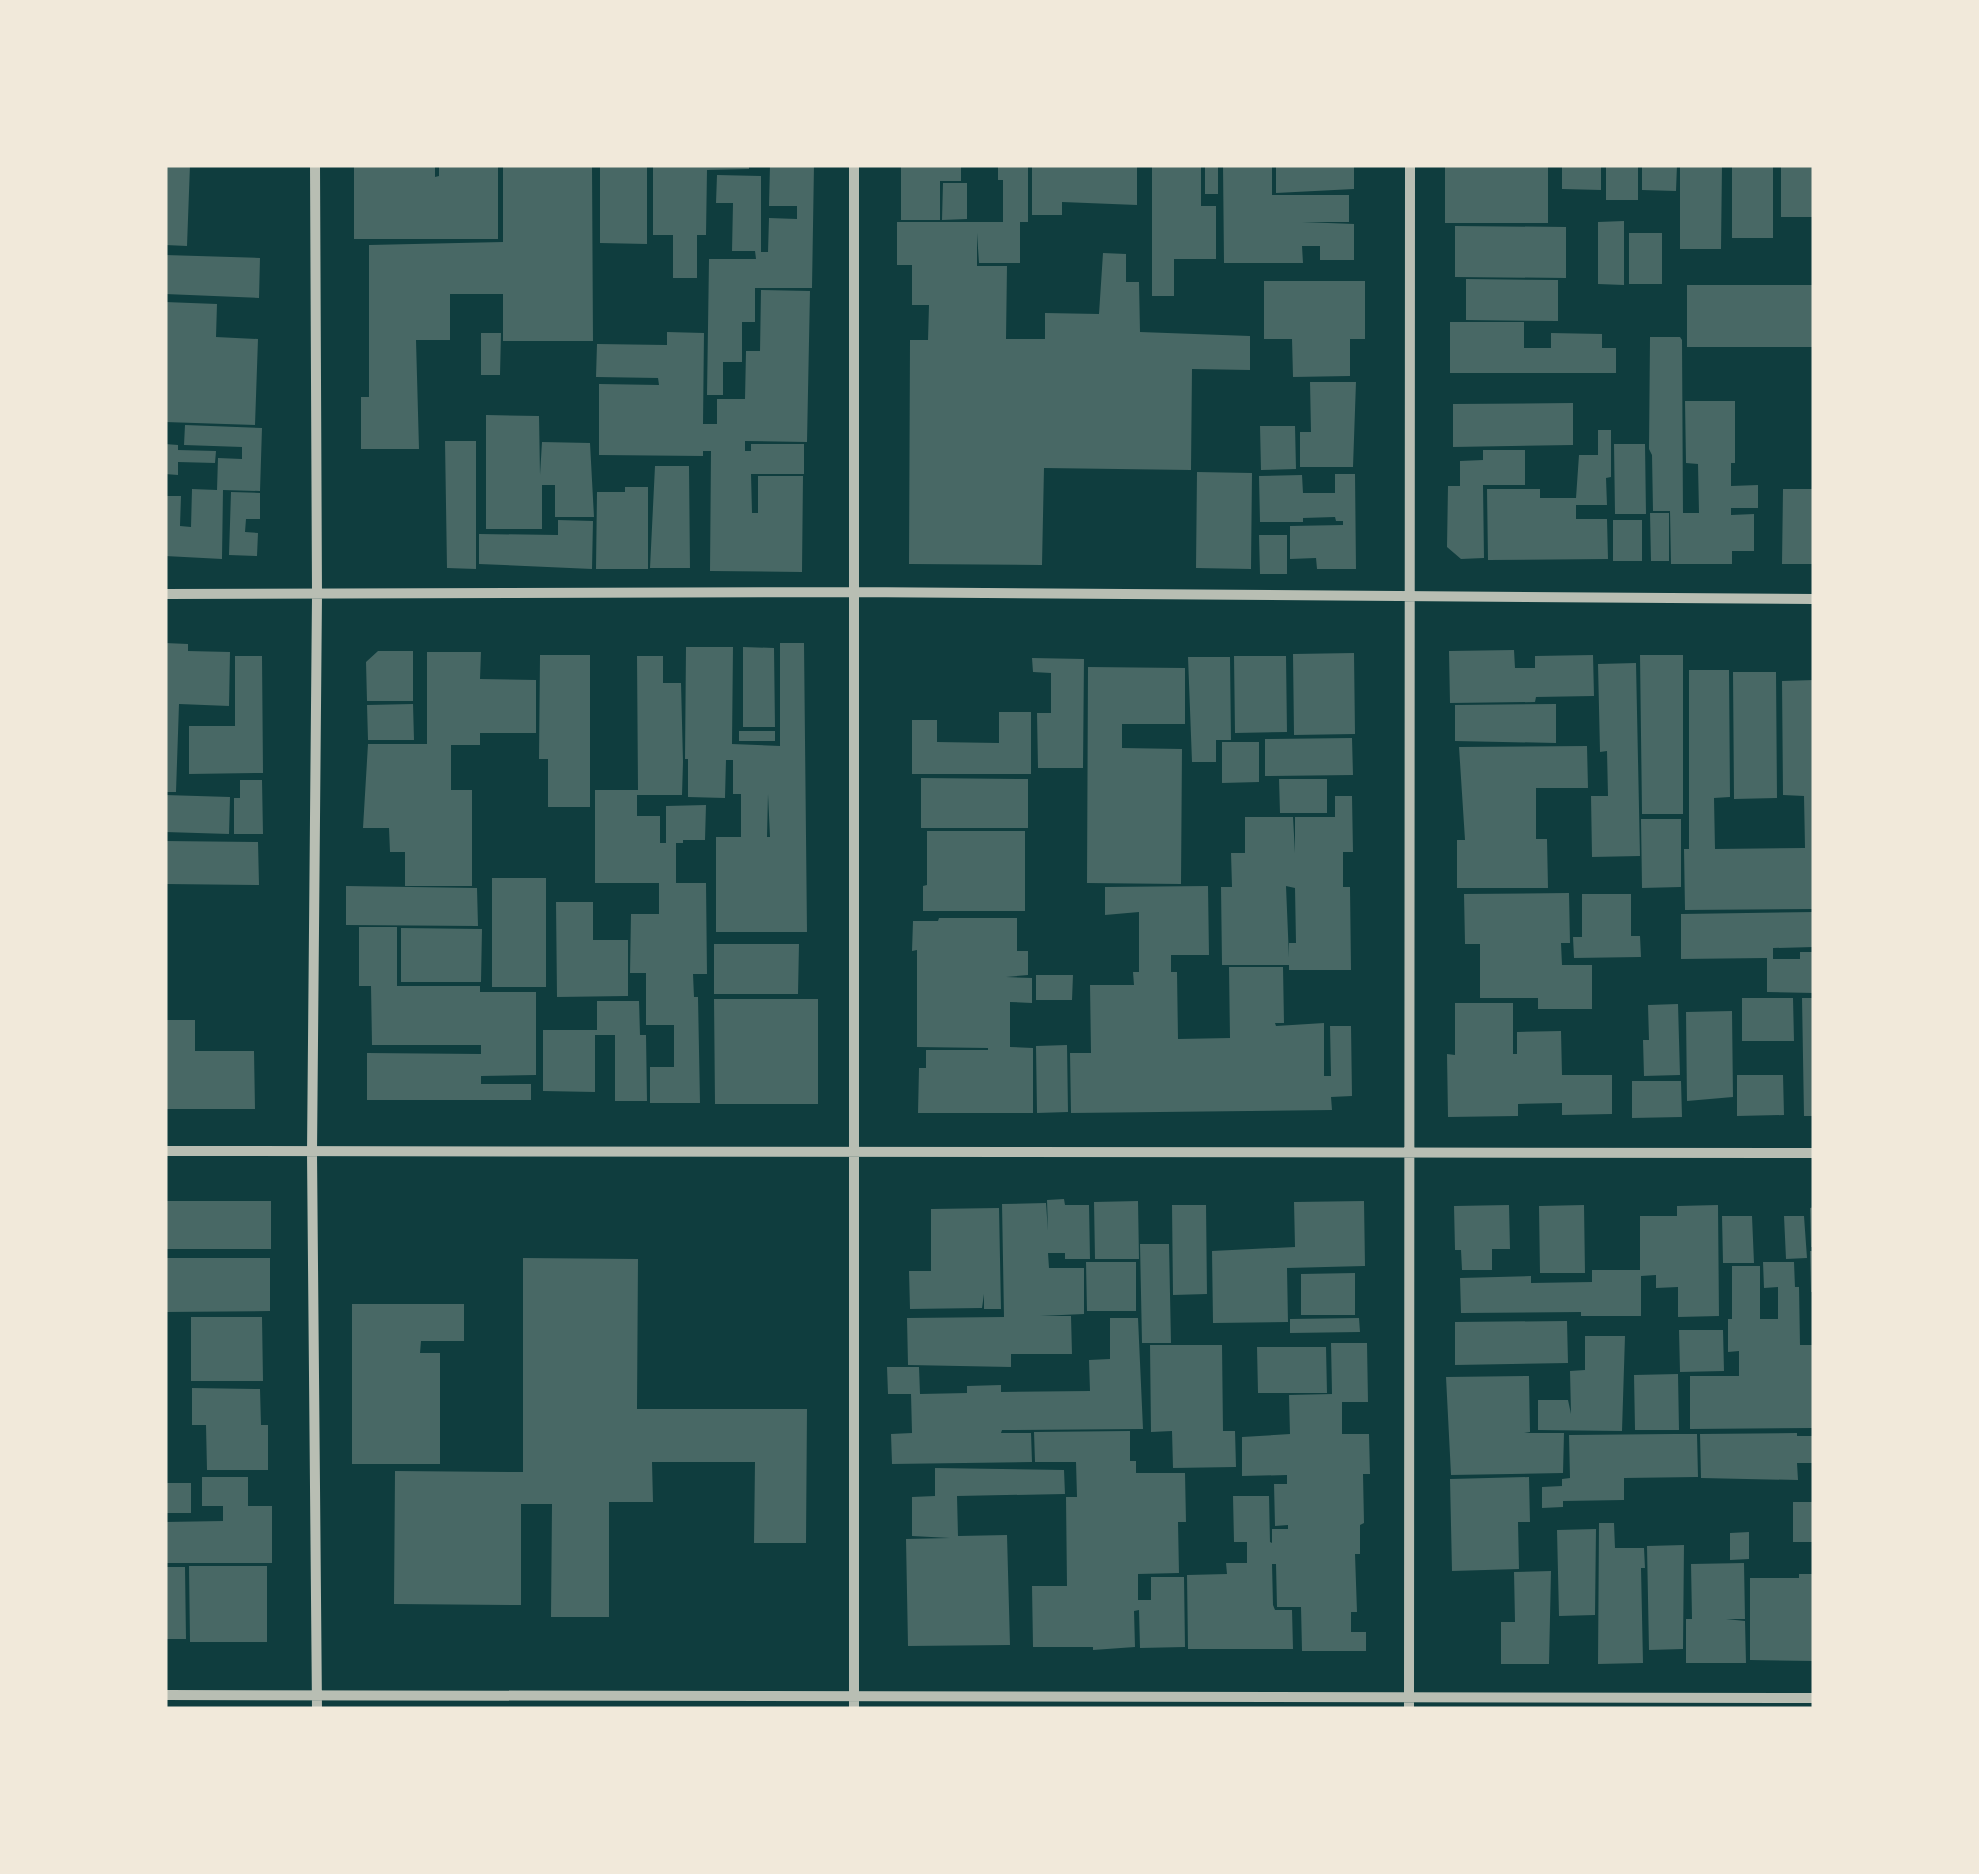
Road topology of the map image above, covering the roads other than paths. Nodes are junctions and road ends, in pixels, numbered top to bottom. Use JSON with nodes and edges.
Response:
{"nodes":[{"id":1,"x":315,"y":165,"type":"edge"},
{"id":2,"x":854,"y":165,"type":"edge"},
{"id":3,"x":1410,"y":165,"type":"edge"},
{"id":4,"x":853,"y":592,"type":"junction"},
{"id":5,"x":165,"y":594,"type":"edge"},
{"id":6,"x":317,"y":595,"type":"junction"},
{"id":7,"x":1410,"y":598,"type":"junction"},
{"id":8,"x":1814,"y":600,"type":"edge"},
{"id":9,"x":165,"y":1151,"type":"edge"},
{"id":10,"x":852,"y":1152,"type":"junction"},
{"id":11,"x":1409,"y":1152,"type":"junction"},
{"id":12,"x":312,"y":1153,"type":"junction"},
{"id":13,"x":1814,"y":1153,"type":"edge"},
{"id":14,"x":165,"y":1694,"type":"edge"},
{"id":15,"x":317,"y":1695,"type":"junction"},
{"id":16,"x":854,"y":1696,"type":"junction"},
{"id":17,"x":1814,"y":1698,"type":"edge"},
{"id":18,"x":1409,"y":1703,"type":"edge"},
{"id":19,"x":317,"y":1709,"type":"edge"},
{"id":20,"x":854,"y":1709,"type":"edge"}],
"edges":[{"from":1,"to":6,"type":"street"},
{"from":2,"to":4,"type":"street"},
{"from":3,"to":7,"type":"street"},
{"from":4,"to":6,"type":"street"},
{"from":4,"to":7,"type":"street"},
{"from":4,"to":10,"type":"street"},
{"from":5,"to":6,"type":"street"},
{"from":6,"to":12,"type":"street"},
{"from":7,"to":8,"type":"street"},
{"from":7,"to":11,"type":"street"},
{"from":9,"to":12,"type":"street"},
{"from":10,"to":11,"type":"street"},
{"from":10,"to":12,"type":"street"},
{"from":10,"to":16,"type":"street"},
{"from":11,"to":13,"type":"street"},
{"from":11,"to":18,"type":"street"},
{"from":12,"to":15,"type":"street"},
{"from":14,"to":15,"type":"street"},
{"from":15,"to":16,"type":"street"},
{"from":15,"to":19,"type":"street"},
{"from":16,"to":18,"type":"street"},
{"from":16,"to":20,"type":"street"},
{"from":17,"to":18,"type":"street"}]}
